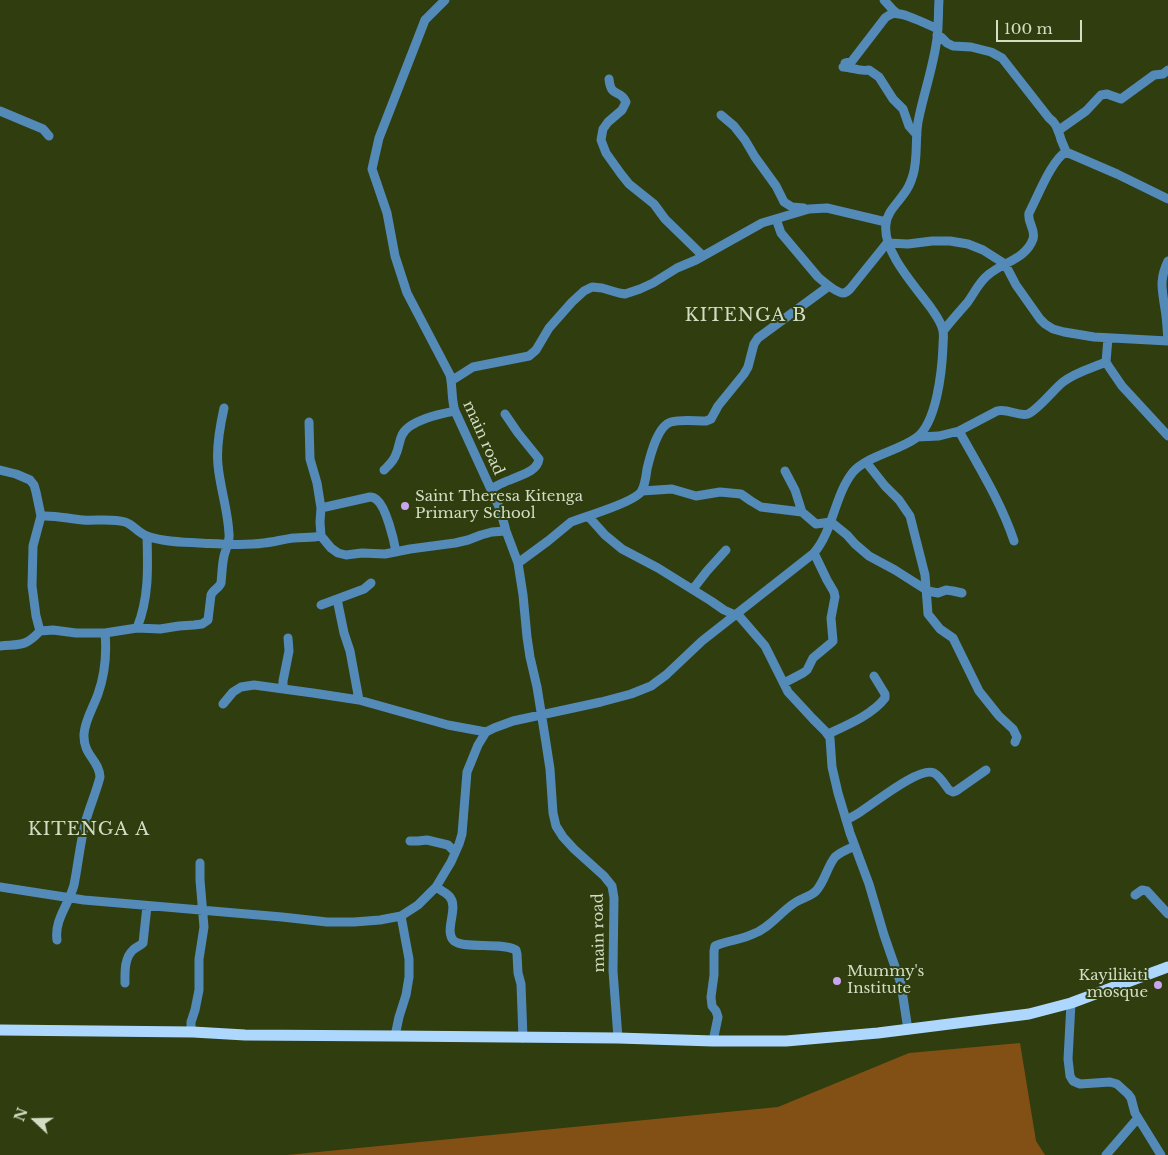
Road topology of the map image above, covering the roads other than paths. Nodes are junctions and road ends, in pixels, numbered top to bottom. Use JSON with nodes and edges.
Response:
{"nodes":[{"id":1,"x":445,"y":0,"type":"edge"},
{"id":2,"x":884,"y":0,"type":"edge"},
{"id":3,"x":939,"y":0,"type":"edge"},
{"id":4,"x":898,"y":14,"type":"junction"},
{"id":5,"x":938,"y":32,"type":"junction"},
{"id":6,"x":1168,"y":70,"type":"edge"},
{"id":7,"x":610,"y":79,"type":"dead end"},
{"id":8,"x":0,"y":111,"type":"edge"},
{"id":9,"x":721,"y":115,"type":"dead end"},
{"id":10,"x":1059,"y":130,"type":"junction"},
{"id":11,"x":917,"y":135,"type":"junction"},
{"id":12,"x":49,"y":136,"type":"dead end"},
{"id":13,"x":1066,"y":152,"type":"junction"},
{"id":14,"x":1168,"y":199,"type":"edge"},
{"id":15,"x":809,"y":209,"type":"junction"},
{"id":16,"x":776,"y":219,"type":"junction"},
{"id":17,"x":886,"y":222,"type":"junction"},
{"id":18,"x":887,"y":244,"type":"junction"},
{"id":19,"x":703,"y":256,"type":"junction"},
{"id":20,"x":1168,"y":261,"type":"edge"},
{"id":21,"x":1005,"y":264,"type":"junction"},
{"id":22,"x":829,"y":286,"type":"junction"},
{"id":23,"x":944,"y":330,"type":"junction"},
{"id":24,"x":1108,"y":338,"type":"junction"},
{"id":25,"x":1168,"y":341,"type":"edge"},
{"id":26,"x":1106,"y":362,"type":"junction"},
{"id":27,"x":451,"y":381,"type":"junction"},
{"id":28,"x":224,"y":408,"type":"dead end"},
{"id":29,"x":455,"y":412,"type":"junction"},
{"id":30,"x":505,"y":414,"type":"dead end"},
{"id":31,"x":309,"y":422,"type":"dead end"},
{"id":32,"x":959,"y":431,"type":"junction"},
{"id":33,"x":1168,"y":436,"type":"edge"},
{"id":34,"x":917,"y":437,"type":"junction"},
{"id":35,"x":866,"y":462,"type":"junction"},
{"id":36,"x":0,"y":470,"type":"edge"},
{"id":37,"x":384,"y":470,"type":"dead end"},
{"id":38,"x":785,"y":471,"type":"dead end"},
{"id":39,"x":491,"y":489,"type":"junction"},
{"id":40,"x":642,"y":491,"type":"junction"},
{"id":41,"x":321,"y":508,"type":"junction"},
{"id":42,"x":802,"y":512,"type":"junction"},
{"id":43,"x":41,"y":516,"type":"junction"},
{"id":44,"x":588,"y":516,"type":"junction"},
{"id":45,"x":831,"y":522,"type":"junction"},
{"id":46,"x":506,"y":531,"type":"junction"},
{"id":47,"x":147,"y":536,"type":"junction"},
{"id":48,"x":321,"y":536,"type":"junction"},
{"id":49,"x":1014,"y":541,"type":"dead end"},
{"id":50,"x":228,"y":544,"type":"junction"},
{"id":51,"x":726,"y":550,"type":"dead end"},
{"id":52,"x":396,"y":552,"type":"junction"},
{"id":53,"x":814,"y":553,"type":"junction"},
{"id":54,"x":518,"y":563,"type":"junction"},
{"id":55,"x":371,"y":583,"type":"dead end"},
{"id":56,"x":692,"y":589,"type":"junction"},
{"id":57,"x":925,"y":589,"type":"junction"},
{"id":58,"x":962,"y":593,"type":"dead end"},
{"id":59,"x":337,"y":599,"type":"junction"},
{"id":60,"x":321,"y":605,"type":"dead end"},
{"id":61,"x":734,"y":615,"type":"junction"},
{"id":62,"x":136,"y":628,"type":"junction"},
{"id":63,"x":40,"y":631,"type":"junction"},
{"id":64,"x":105,"y":633,"type":"junction"},
{"id":65,"x":288,"y":638,"type":"dead end"},
{"id":66,"x":0,"y":646,"type":"edge"},
{"id":67,"x":874,"y":676,"type":"dead end"},
{"id":68,"x":784,"y":683,"type":"junction"},
{"id":69,"x":283,"y":689,"type":"junction"},
{"id":70,"x":359,"y":700,"type":"junction"},
{"id":71,"x":223,"y":704,"type":"dead end"},
{"id":72,"x":542,"y":715,"type":"junction"},
{"id":73,"x":486,"y":732,"type":"junction"},
{"id":74,"x":828,"y":734,"type":"junction"},
{"id":75,"x":1014,"y":742,"type":"dead end"},
{"id":76,"x":986,"y":770,"type":"dead end"},
{"id":77,"x":846,"y":820,"type":"junction"},
{"id":78,"x":410,"y":841,"type":"dead end"},
{"id":79,"x":855,"y":846,"type":"junction"},
{"id":80,"x":455,"y":852,"type":"junction"},
{"id":81,"x":200,"y":863,"type":"dead end"},
{"id":82,"x":0,"y":887,"type":"edge"},
{"id":83,"x":436,"y":887,"type":"junction"},
{"id":84,"x":1135,"y":895,"type":"dead end"},
{"id":85,"x":70,"y":898,"type":"junction"},
{"id":86,"x":147,"y":906,"type":"junction"},
{"id":87,"x":202,"y":910,"type":"junction"},
{"id":88,"x":1168,"y":914,"type":"edge"},
{"id":89,"x":401,"y":916,"type":"junction"},
{"id":90,"x":57,"y":940,"type":"dead end"},
{"id":91,"x":1168,"y":967,"type":"edge"},
{"id":92,"x":125,"y":984,"type":"dead end"},
{"id":93,"x":1071,"y":1003,"type":"junction"},
{"id":94,"x":0,"y":1030,"type":"edge"},
{"id":95,"x":908,"y":1030,"type":"junction"},
{"id":96,"x":193,"y":1032,"type":"junction"},
{"id":97,"x":395,"y":1036,"type":"junction"},
{"id":98,"x":523,"y":1038,"type":"junction"},
{"id":99,"x":618,"y":1038,"type":"junction"},
{"id":100,"x":713,"y":1041,"type":"junction"},
{"id":101,"x":1138,"y":1118,"type":"junction"},
{"id":102,"x":1106,"y":1155,"type":"edge"},
{"id":103,"x":1160,"y":1155,"type":"edge"}],
"edges":[{"from":1,"to":27,"type":"street","name":"main road"},
{"from":2,"to":4,"type":"street"},
{"from":3,"to":5,"type":"street"},
{"from":4,"to":5,"type":"street"},
{"from":4,"to":11,"type":"street"},
{"from":5,"to":10,"type":"street"},
{"from":5,"to":11,"type":"street"},
{"from":6,"to":10,"type":"street"},
{"from":7,"to":19,"type":"street"},
{"from":8,"to":12,"type":"street"},
{"from":9,"to":15,"type":"street"},
{"from":10,"to":13,"type":"street"},
{"from":11,"to":17,"type":"street"},
{"from":13,"to":14,"type":"street"},
{"from":13,"to":21,"type":"street"},
{"from":15,"to":16,"type":"street"},
{"from":15,"to":17,"type":"street"},
{"from":16,"to":19,"type":"street"},
{"from":16,"to":22,"type":"street"},
{"from":17,"to":18,"type":"street"},
{"from":18,"to":21,"type":"street"},
{"from":18,"to":22,"type":"street"},
{"from":18,"to":23,"type":"street"},
{"from":19,"to":27,"type":"street"},
{"from":20,"to":25,"type":"street"},
{"from":21,"to":23,"type":"street"},
{"from":21,"to":24,"type":"street"},
{"from":22,"to":40,"type":"street"},
{"from":23,"to":34,"type":"street"},
{"from":24,"to":25,"type":"street"},
{"from":24,"to":26,"type":"street"},
{"from":26,"to":32,"type":"street"},
{"from":26,"to":33,"type":"street"},
{"from":27,"to":29,"type":"street","name":"main road"},
{"from":28,"to":50,"type":"street"},
{"from":29,"to":37,"type":"street"},
{"from":29,"to":39,"type":"street","name":"main road"},
{"from":30,"to":39,"type":"street"},
{"from":31,"to":41,"type":"street"},
{"from":32,"to":34,"type":"street"},
{"from":32,"to":49,"type":"street"},
{"from":34,"to":35,"type":"street"},
{"from":35,"to":45,"type":"street"},
{"from":35,"to":57,"type":"street"},
{"from":36,"to":43,"type":"street"},
{"from":38,"to":42,"type":"street"},
{"from":39,"to":46,"type":"street","name":"main road"},
{"from":40,"to":42,"type":"street"},
{"from":40,"to":44,"type":"street"},
{"from":41,"to":48,"type":"street"},
{"from":41,"to":52,"type":"street"},
{"from":42,"to":45,"type":"street"},
{"from":43,"to":47,"type":"street"},
{"from":43,"to":63,"type":"street"},
{"from":44,"to":54,"type":"street"},
{"from":44,"to":56,"type":"street"},
{"from":45,"to":53,"type":"street"},
{"from":45,"to":57,"type":"street"},
{"from":46,"to":52,"type":"street"},
{"from":46,"to":54,"type":"street","name":"main road"},
{"from":47,"to":50,"type":"street"},
{"from":47,"to":62,"type":"street"},
{"from":48,"to":50,"type":"street"},
{"from":48,"to":52,"type":"street"},
{"from":50,"to":62,"type":"street"},
{"from":51,"to":56,"type":"street"},
{"from":53,"to":61,"type":"street"},
{"from":53,"to":68,"type":"street"},
{"from":54,"to":72,"type":"street","name":"main road"},
{"from":55,"to":59,"type":"street"},
{"from":56,"to":61,"type":"street"},
{"from":57,"to":58,"type":"street"},
{"from":57,"to":75,"type":"street"},
{"from":59,"to":60,"type":"street"},
{"from":59,"to":70,"type":"street"},
{"from":61,"to":68,"type":"street"},
{"from":61,"to":72,"type":"street"},
{"from":62,"to":64,"type":"street"},
{"from":63,"to":64,"type":"street"},
{"from":63,"to":66,"type":"street"},
{"from":64,"to":85,"type":"street"},
{"from":65,"to":69,"type":"street"},
{"from":67,"to":74,"type":"street"},
{"from":68,"to":74,"type":"street"},
{"from":69,"to":70,"type":"street"},
{"from":69,"to":71,"type":"street"},
{"from":70,"to":73,"type":"street"},
{"from":72,"to":73,"type":"street"},
{"from":72,"to":99,"type":"street","name":"main road"},
{"from":73,"to":80,"type":"street"},
{"from":74,"to":77,"type":"street"},
{"from":76,"to":77,"type":"street"},
{"from":77,"to":79,"type":"street"},
{"from":78,"to":80,"type":"street"},
{"from":79,"to":95,"type":"street"},
{"from":79,"to":100,"type":"street"},
{"from":80,"to":83,"type":"street"},
{"from":81,"to":87,"type":"street"},
{"from":82,"to":85,"type":"street"},
{"from":83,"to":89,"type":"street"},
{"from":83,"to":98,"type":"street"},
{"from":84,"to":88,"type":"street"},
{"from":85,"to":86,"type":"street"},
{"from":85,"to":90,"type":"street"},
{"from":86,"to":87,"type":"street"},
{"from":86,"to":92,"type":"street"},
{"from":87,"to":89,"type":"street"},
{"from":87,"to":96,"type":"street"},
{"from":89,"to":97,"type":"street"},
{"from":91,"to":93,"type":"main road"},
{"from":93,"to":95,"type":"main road"},
{"from":93,"to":101,"type":"street"},
{"from":94,"to":96,"type":"main road"},
{"from":95,"to":100,"type":"main road"},
{"from":96,"to":97,"type":"main road"},
{"from":97,"to":98,"type":"main road"},
{"from":98,"to":99,"type":"main road"},
{"from":99,"to":100,"type":"main road"},
{"from":101,"to":102,"type":"street"},
{"from":101,"to":103,"type":"street"}]}
